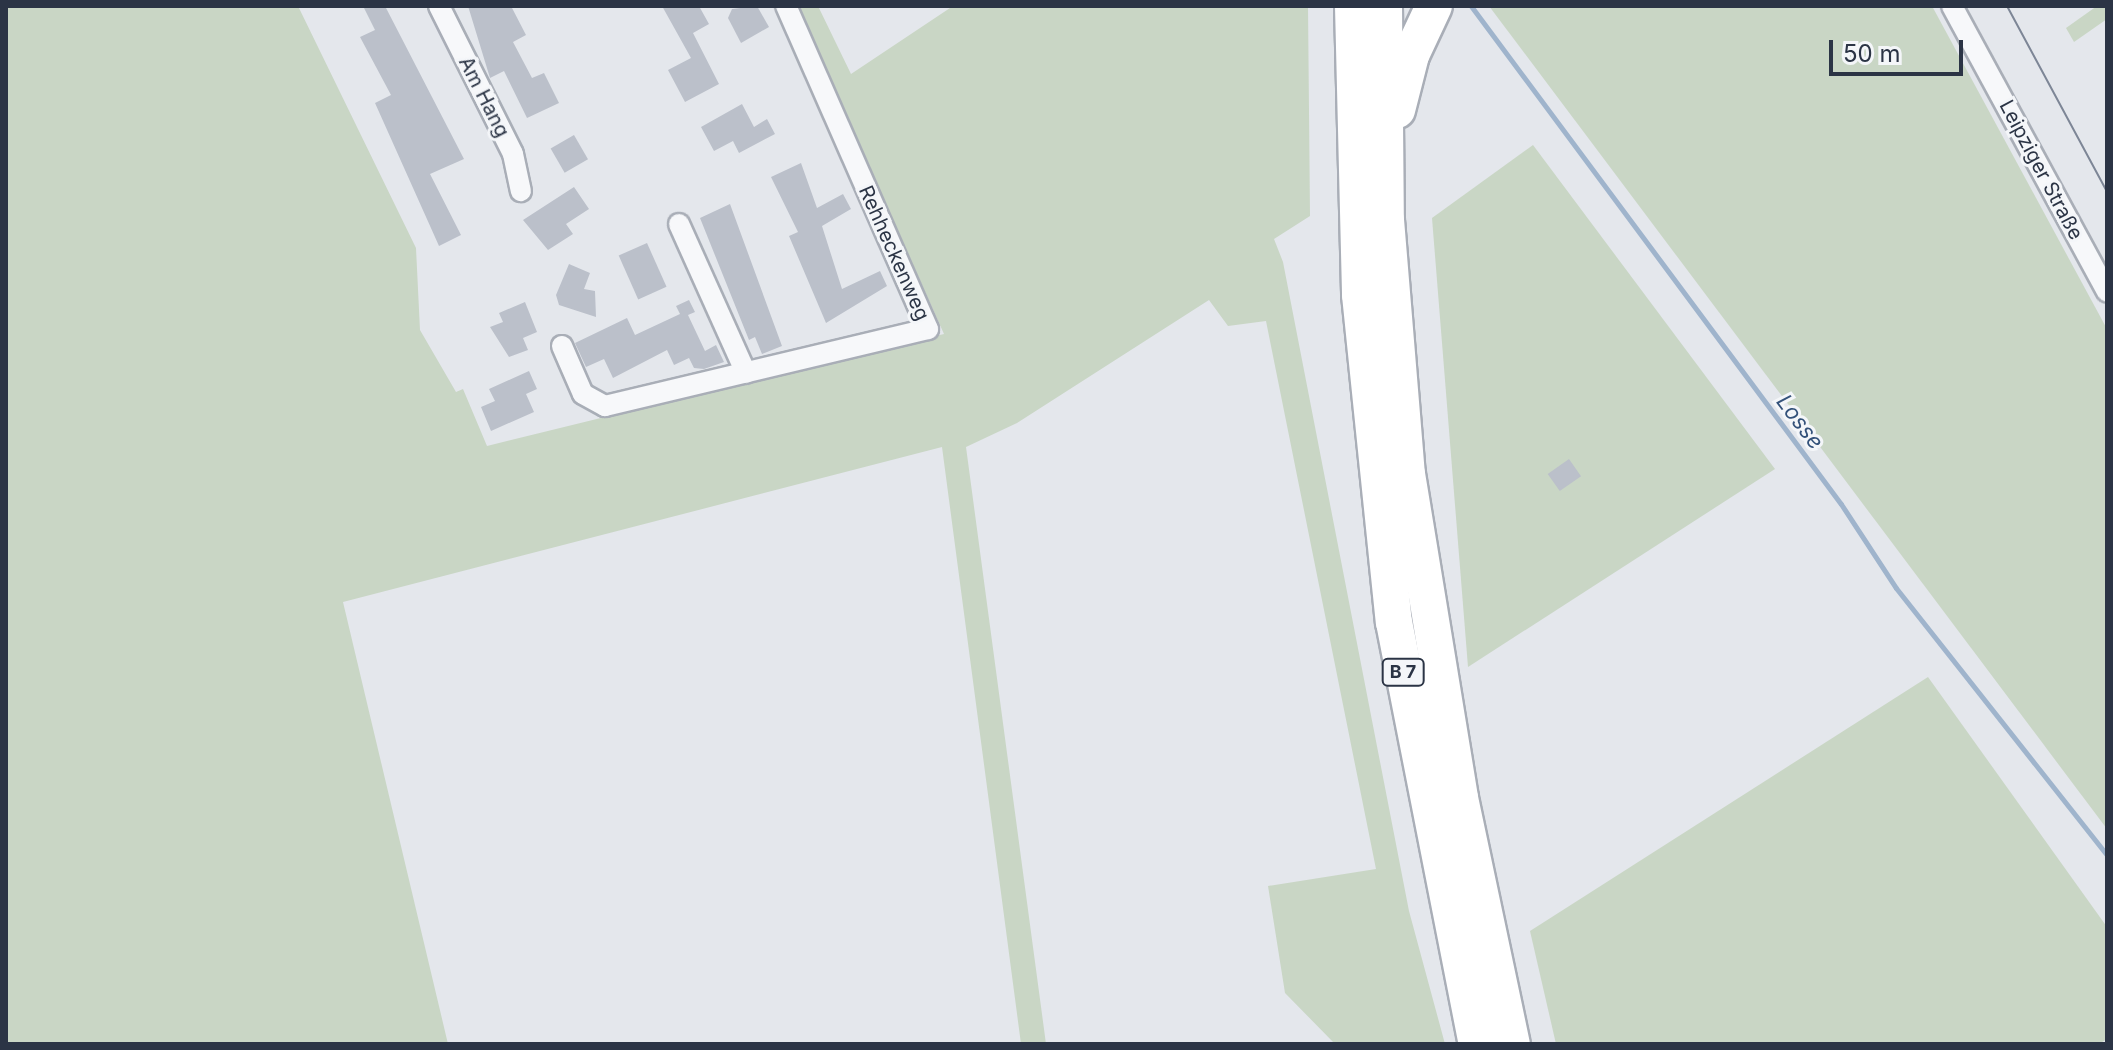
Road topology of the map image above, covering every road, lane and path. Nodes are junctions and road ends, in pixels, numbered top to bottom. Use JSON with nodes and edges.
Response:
{"nodes":[{"id":1,"x":439,"y":6,"type":"edge"},
{"id":2,"x":786,"y":6,"type":"edge"},
{"id":3,"x":1353,"y":6,"type":"edge"},
{"id":4,"x":1384,"y":6,"type":"edge"},
{"id":5,"x":1952,"y":6,"type":"edge"},
{"id":6,"x":1432,"y":9,"type":"edge"},
{"id":7,"x":1384,"y":174,"type":"junction"},
{"id":8,"x":521,"y":191,"type":"dead end"},
{"id":9,"x":679,"y":224,"type":"dead end"},
{"id":10,"x":2107,"y":292,"type":"edge"},
{"id":11,"x":562,"y":346,"type":"dead end"},
{"id":12,"x":746,"y":373,"type":"junction"},
{"id":13,"x":1477,"y":1044,"type":"edge"},
{"id":14,"x":1512,"y":1044,"type":"edge"}],
"edges":[{"from":1,"to":8,"type":"street","name":"Am Hang"},
{"from":2,"to":12,"type":"street","name":"Rehheckenweg"},
{"from":3,"to":13,"type":"highway","number":"B 7"},
{"from":4,"to":7,"type":"highway","number":"B 7"},
{"from":5,"to":10,"type":"street","name":"Leipziger Straße"},
{"from":6,"to":7,"type":"highway"},
{"from":7,"to":14,"type":"highway","number":"B 7"},
{"from":9,"to":12,"type":"street"},
{"from":11,"to":12,"type":"street","name":"Rehheckenweg"}]}
